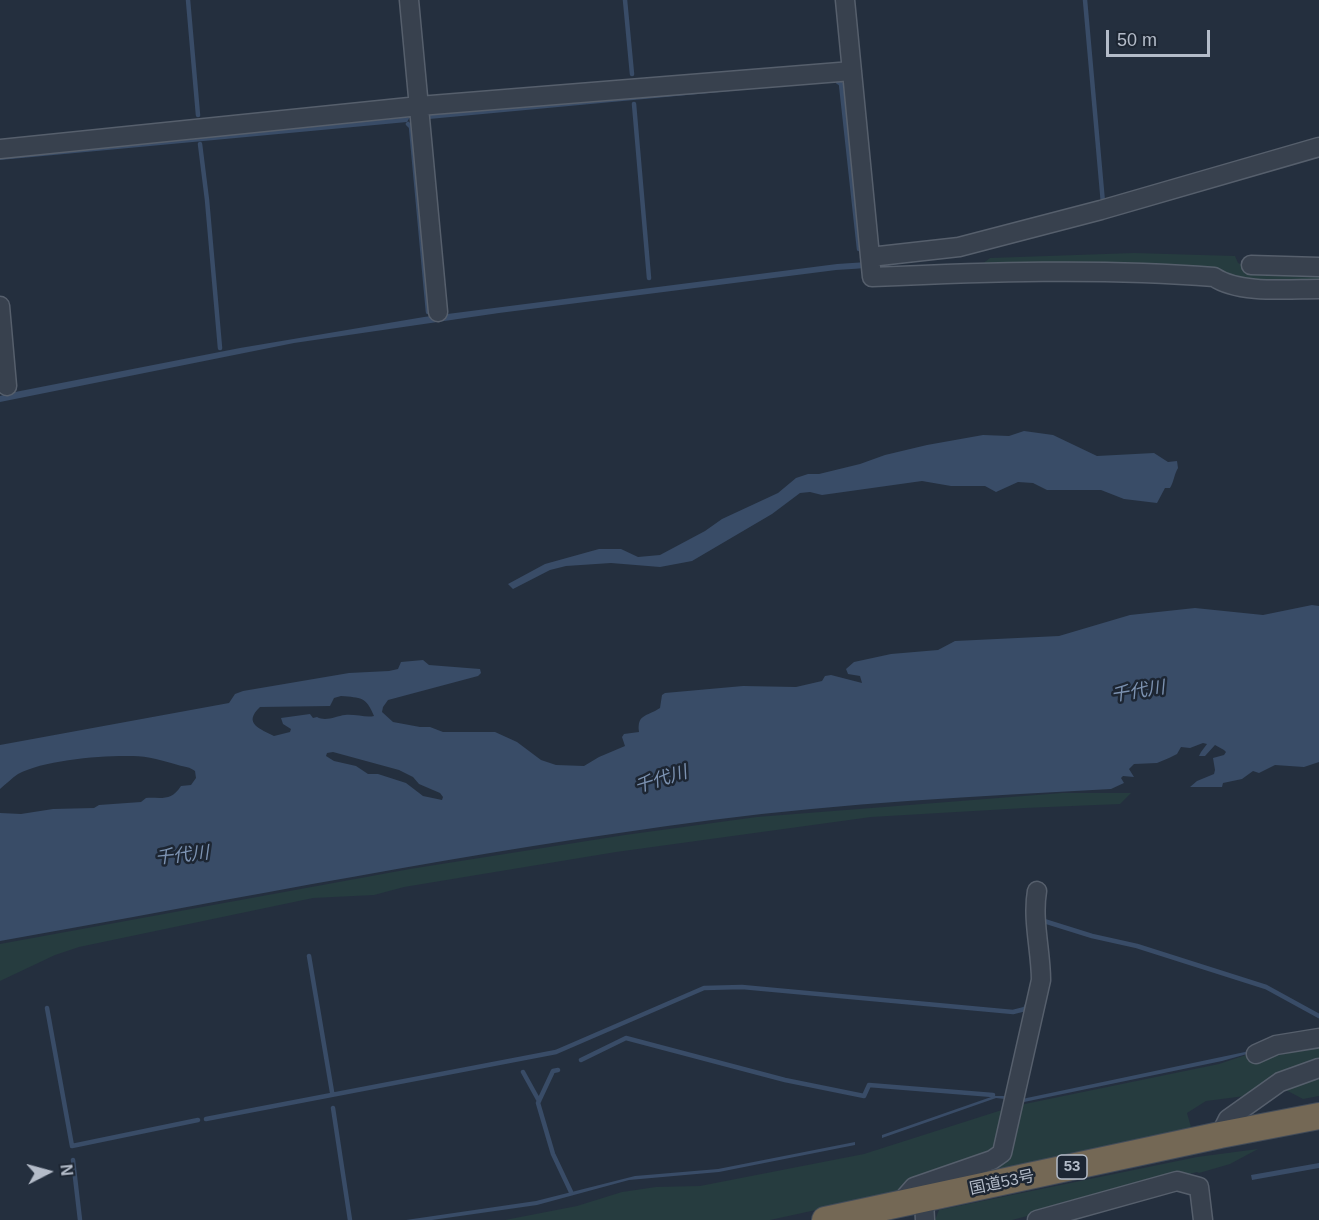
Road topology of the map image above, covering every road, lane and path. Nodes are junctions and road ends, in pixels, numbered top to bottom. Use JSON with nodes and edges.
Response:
{"nodes":[{"id":1,"x":409,"y":0,"type":"edge"},
{"id":2,"x":845,"y":0,"type":"edge"},
{"id":3,"x":852,"y":71,"type":"junction"},
{"id":4,"x":419,"y":106,"type":"junction"},
{"id":5,"x":1319,"y":147,"type":"edge"},
{"id":6,"x":0,"y":149,"type":"edge"},
{"id":7,"x":870,"y":257,"type":"junction"},
{"id":8,"x":1251,"y":265,"type":"dead end"},
{"id":9,"x":1319,"y":267,"type":"edge"},
{"id":10,"x":1319,"y":289,"type":"edge"},
{"id":11,"x":0,"y":306,"type":"edge"},
{"id":12,"x":438,"y":312,"type":"dead end"},
{"id":13,"x":7,"y":386,"type":"dead end"},
{"id":14,"x":1037,"y":891,"type":"dead end"},
{"id":15,"x":1319,"y":1038,"type":"edge"},
{"id":16,"x":1256,"y":1054,"type":"dead end"},
{"id":17,"x":1319,"y":1068,"type":"edge"},
{"id":18,"x":1319,"y":1116,"type":"edge"},
{"id":19,"x":1220,"y":1135,"type":"junction"},
{"id":20,"x":916,"y":1208,"type":"edge"},
{"id":21,"x":825,"y":1220,"type":"edge"},
{"id":22,"x":1037,"y":1220,"type":"edge"},
{"id":23,"x":1203,"y":1220,"type":"edge"}],
"edges":[{"from":1,"to":4,"type":"street"},
{"from":2,"to":3,"type":"street"},
{"from":3,"to":4,"type":"street"},
{"from":3,"to":7,"type":"street"},
{"from":4,"to":6,"type":"street"},
{"from":4,"to":12,"type":"street"},
{"from":5,"to":7,"type":"street"},
{"from":7,"to":10,"type":"street"},
{"from":8,"to":9,"type":"street"},
{"from":11,"to":13,"type":"street"},
{"from":14,"to":20,"type":"street"},
{"from":15,"to":16,"type":"street"},
{"from":17,"to":19,"type":"street"},
{"from":18,"to":19,"type":"highway","name":"国道53号","number":"53"},
{"from":19,"to":20,"type":"highway","name":"国道53号","number":"53"},
{"from":20,"to":21,"type":"highway","name":"国道53号","number":"53"},
{"from":22,"to":23,"type":"street"}]}
